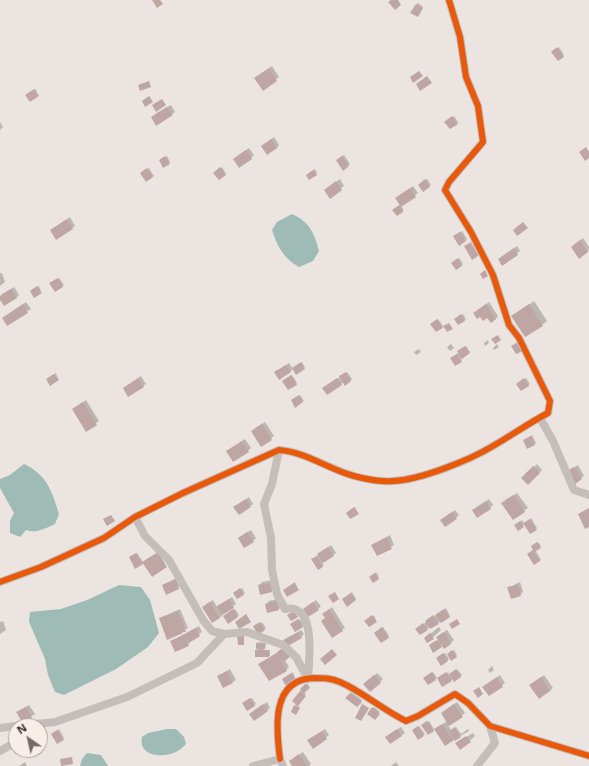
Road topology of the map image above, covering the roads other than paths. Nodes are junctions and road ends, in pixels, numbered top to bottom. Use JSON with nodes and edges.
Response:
{"nodes":[{"id":1,"x":449,"y":0,"type":"edge"},
{"id":2,"x":540,"y":418,"type":"junction"},
{"id":3,"x":279,"y":450,"type":"junction"},
{"id":4,"x":589,"y":495,"type":"edge"},
{"id":5,"x":135,"y":517,"type":"junction"},
{"id":6,"x":0,"y":582,"type":"edge"},
{"id":7,"x":224,"y":634,"type":"junction"},
{"id":8,"x":308,"y":679,"type":"junction"},
{"id":9,"x":55,"y":722,"type":"junction"},
{"id":10,"x":48,"y":723,"type":"edge"},
{"id":11,"x":48,"y":726,"type":"edge"},
{"id":12,"x":490,"y":726,"type":"junction"},
{"id":13,"x":589,"y":756,"type":"edge"},
{"id":14,"x":282,"y":762,"type":"edge"},
{"id":15,"x":253,"y":766,"type":"edge"},
{"id":16,"x":477,"y":766,"type":"edge"}],
"edges":[{"from":1,"to":2,"type":"street"},
{"from":2,"to":3,"type":"street"},
{"from":2,"to":4,"type":"street"},
{"from":3,"to":5,"type":"street"},
{"from":3,"to":8,"type":"street"},
{"from":5,"to":6,"type":"street"},
{"from":5,"to":7,"type":"street"},
{"from":7,"to":8,"type":"street"},
{"from":7,"to":9,"type":"street"},
{"from":8,"to":12,"type":"street"},
{"from":8,"to":14,"type":"street"},
{"from":9,"to":10,"type":"street"},
{"from":9,"to":11,"type":"street"},
{"from":12,"to":13,"type":"street"},
{"from":12,"to":16,"type":"street"},
{"from":14,"to":15,"type":"street"}]}
